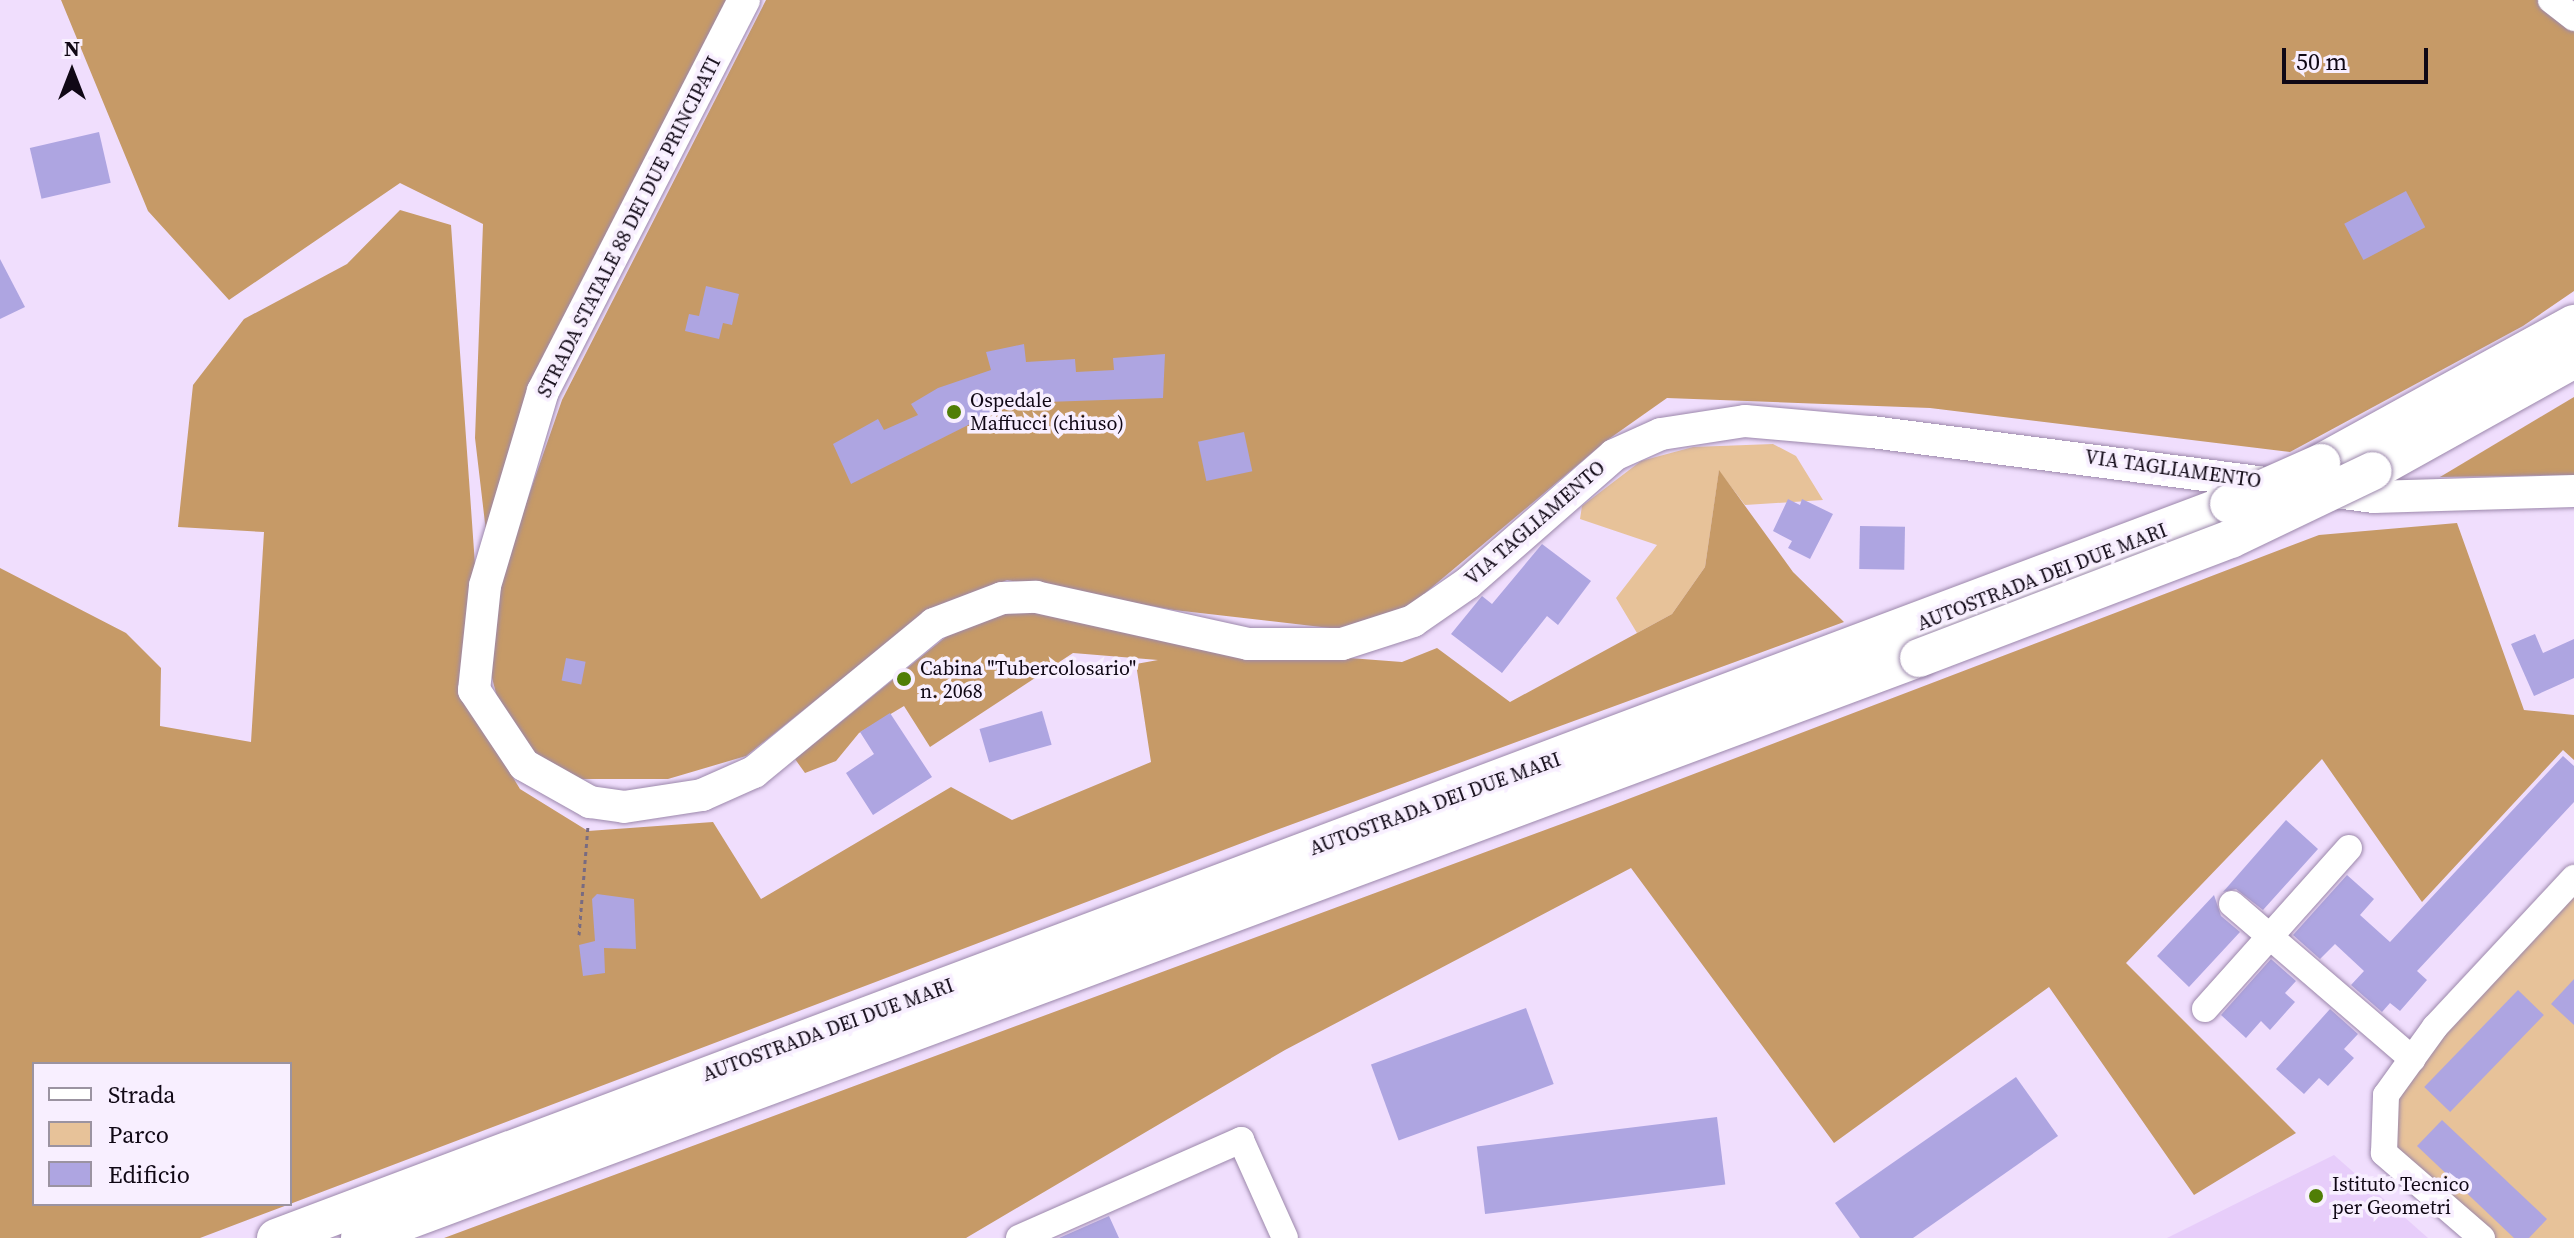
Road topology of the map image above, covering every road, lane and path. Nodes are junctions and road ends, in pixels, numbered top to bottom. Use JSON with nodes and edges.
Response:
{"nodes":[{"id":1,"x":744,"y":0,"type":"edge"},
{"id":2,"x":2551,"y":0,"type":"edge"},
{"id":3,"x":2574,"y":18,"type":"edge"},
{"id":4,"x":2574,"y":324,"type":"edge"},
{"id":5,"x":2574,"y":359,"type":"edge"},
{"id":6,"x":2574,"y":491,"type":"edge"},
{"id":7,"x":754,"y":772,"type":"joint"},
{"id":8,"x":590,"y":802,"type":"junction"},
{"id":9,"x":2349,"y":848,"type":"dead end"},
{"id":10,"x":2574,"y":878,"type":"edge"},
{"id":11,"x":2232,"y":904,"type":"dead end"},
{"id":12,"x":579,"y":935,"type":"dead end"},
{"id":13,"x":2270,"y":937,"type":"junction"},
{"id":14,"x":2205,"y":1009,"type":"dead end"},
{"id":15,"x":2412,"y":1059,"type":"junction"},
{"id":16,"x":276,"y":1238,"type":"edge"},
{"id":17,"x":360,"y":1238,"type":"edge"},
{"id":18,"x":1019,"y":1238,"type":"edge"},
{"id":19,"x":1285,"y":1238,"type":"edge"},
{"id":20,"x":2482,"y":1238,"type":"edge"}],
"edges":[{"from":1,"to":8,"type":"main road","name":"STRADA STATALE 88 DEI DUE PRINCIPATI"},
{"from":2,"to":3,"type":"street"},
{"from":4,"to":16,"type":"highway","name":"AUTOSTRADA DEI DUE MARI","bridge":true},
{"from":5,"to":17,"type":"highway","name":"AUTOSTRADA DEI DUE MARI","bridge":true},
{"from":6,"to":7,"type":"main road","name":"VIA TAGLIAMENTO"},
{"from":7,"to":8,"type":"main road","name":"STRADA STATALE 88 DEI DUE PRINCIPATI"},
{"from":8,"to":12,"type":"path"},
{"from":9,"to":13,"type":"street"},
{"from":10,"to":15,"type":"street"},
{"from":11,"to":13,"type":"street"},
{"from":13,"to":14,"type":"street"},
{"from":13,"to":15,"type":"street"},
{"from":15,"to":20,"type":"street"},
{"from":18,"to":19,"type":"street"}]}
